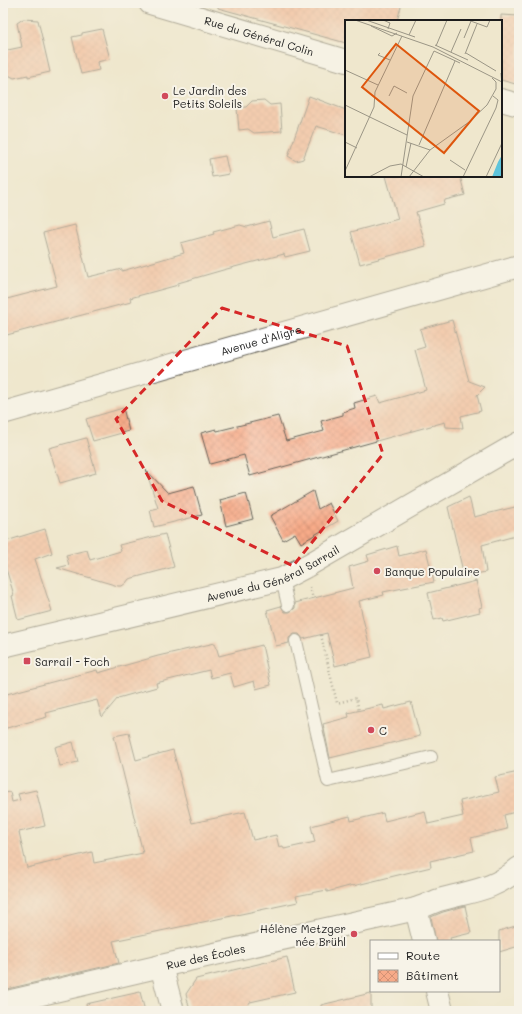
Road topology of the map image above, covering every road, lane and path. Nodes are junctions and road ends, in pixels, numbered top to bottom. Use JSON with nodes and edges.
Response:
{"nodes":[{"id":1,"x":150,"y":3,"type":"edge"},
{"id":2,"x":345,"y":60,"type":"edge"},
{"id":3,"x":502,"y":100,"type":"edge"},
{"id":4,"x":519,"y":105,"type":"edge"},
{"id":5,"x":519,"y":266,"type":"edge"},
{"id":6,"x":3,"y":413,"type":"edge"},
{"id":7,"x":519,"y":443,"type":"edge"},
{"id":8,"x":282,"y":579,"type":"junction"},
{"id":9,"x":288,"y":605,"type":"dead end"},
{"id":10,"x":321,"y":634,"type":"dead end"},
{"id":11,"x":296,"y":641,"type":"dead end"},
{"id":12,"x":3,"y":646,"type":"edge"},
{"id":13,"x":359,"y":711,"type":"dead end"},
{"id":14,"x":431,"y":757,"type":"dead end"},
{"id":15,"x":519,"y":868,"type":"edge"},
{"id":16,"x":416,"y":909,"type":"junction"},
{"id":17,"x":424,"y":940,"type":"edge"},
{"id":18,"x":161,"y":966,"type":"junction"},
{"id":19,"x":437,"y":992,"type":"edge"},
{"id":20,"x":3,"y":1003,"type":"edge"},
{"id":21,"x":173,"y":1011,"type":"edge"},
{"id":22,"x":442,"y":1011,"type":"edge"}],
"edges":[{"from":1,"to":2,"type":"street","name":"Rue du Général Colin"},
{"from":3,"to":4,"type":"street"},
{"from":5,"to":6,"type":"street","name":"Avenue d'Aligre"},
{"from":7,"to":8,"type":"street","name":"Avenue du Général Sarrail"},
{"from":8,"to":9,"type":"lane"},
{"from":8,"to":12,"type":"street","name":"Avenue du Général Sarrail"},
{"from":10,"to":13,"type":"path"},
{"from":11,"to":14,"type":"lane"},
{"from":15,"to":16,"type":"street","name":"Rue des Écoles"},
{"from":16,"to":17,"type":"street"},
{"from":16,"to":18,"type":"street","name":"Rue des Écoles"},
{"from":18,"to":20,"type":"street","name":"Rue des Écoles"},
{"from":18,"to":21,"type":"street"},
{"from":19,"to":22,"type":"street"}]}
